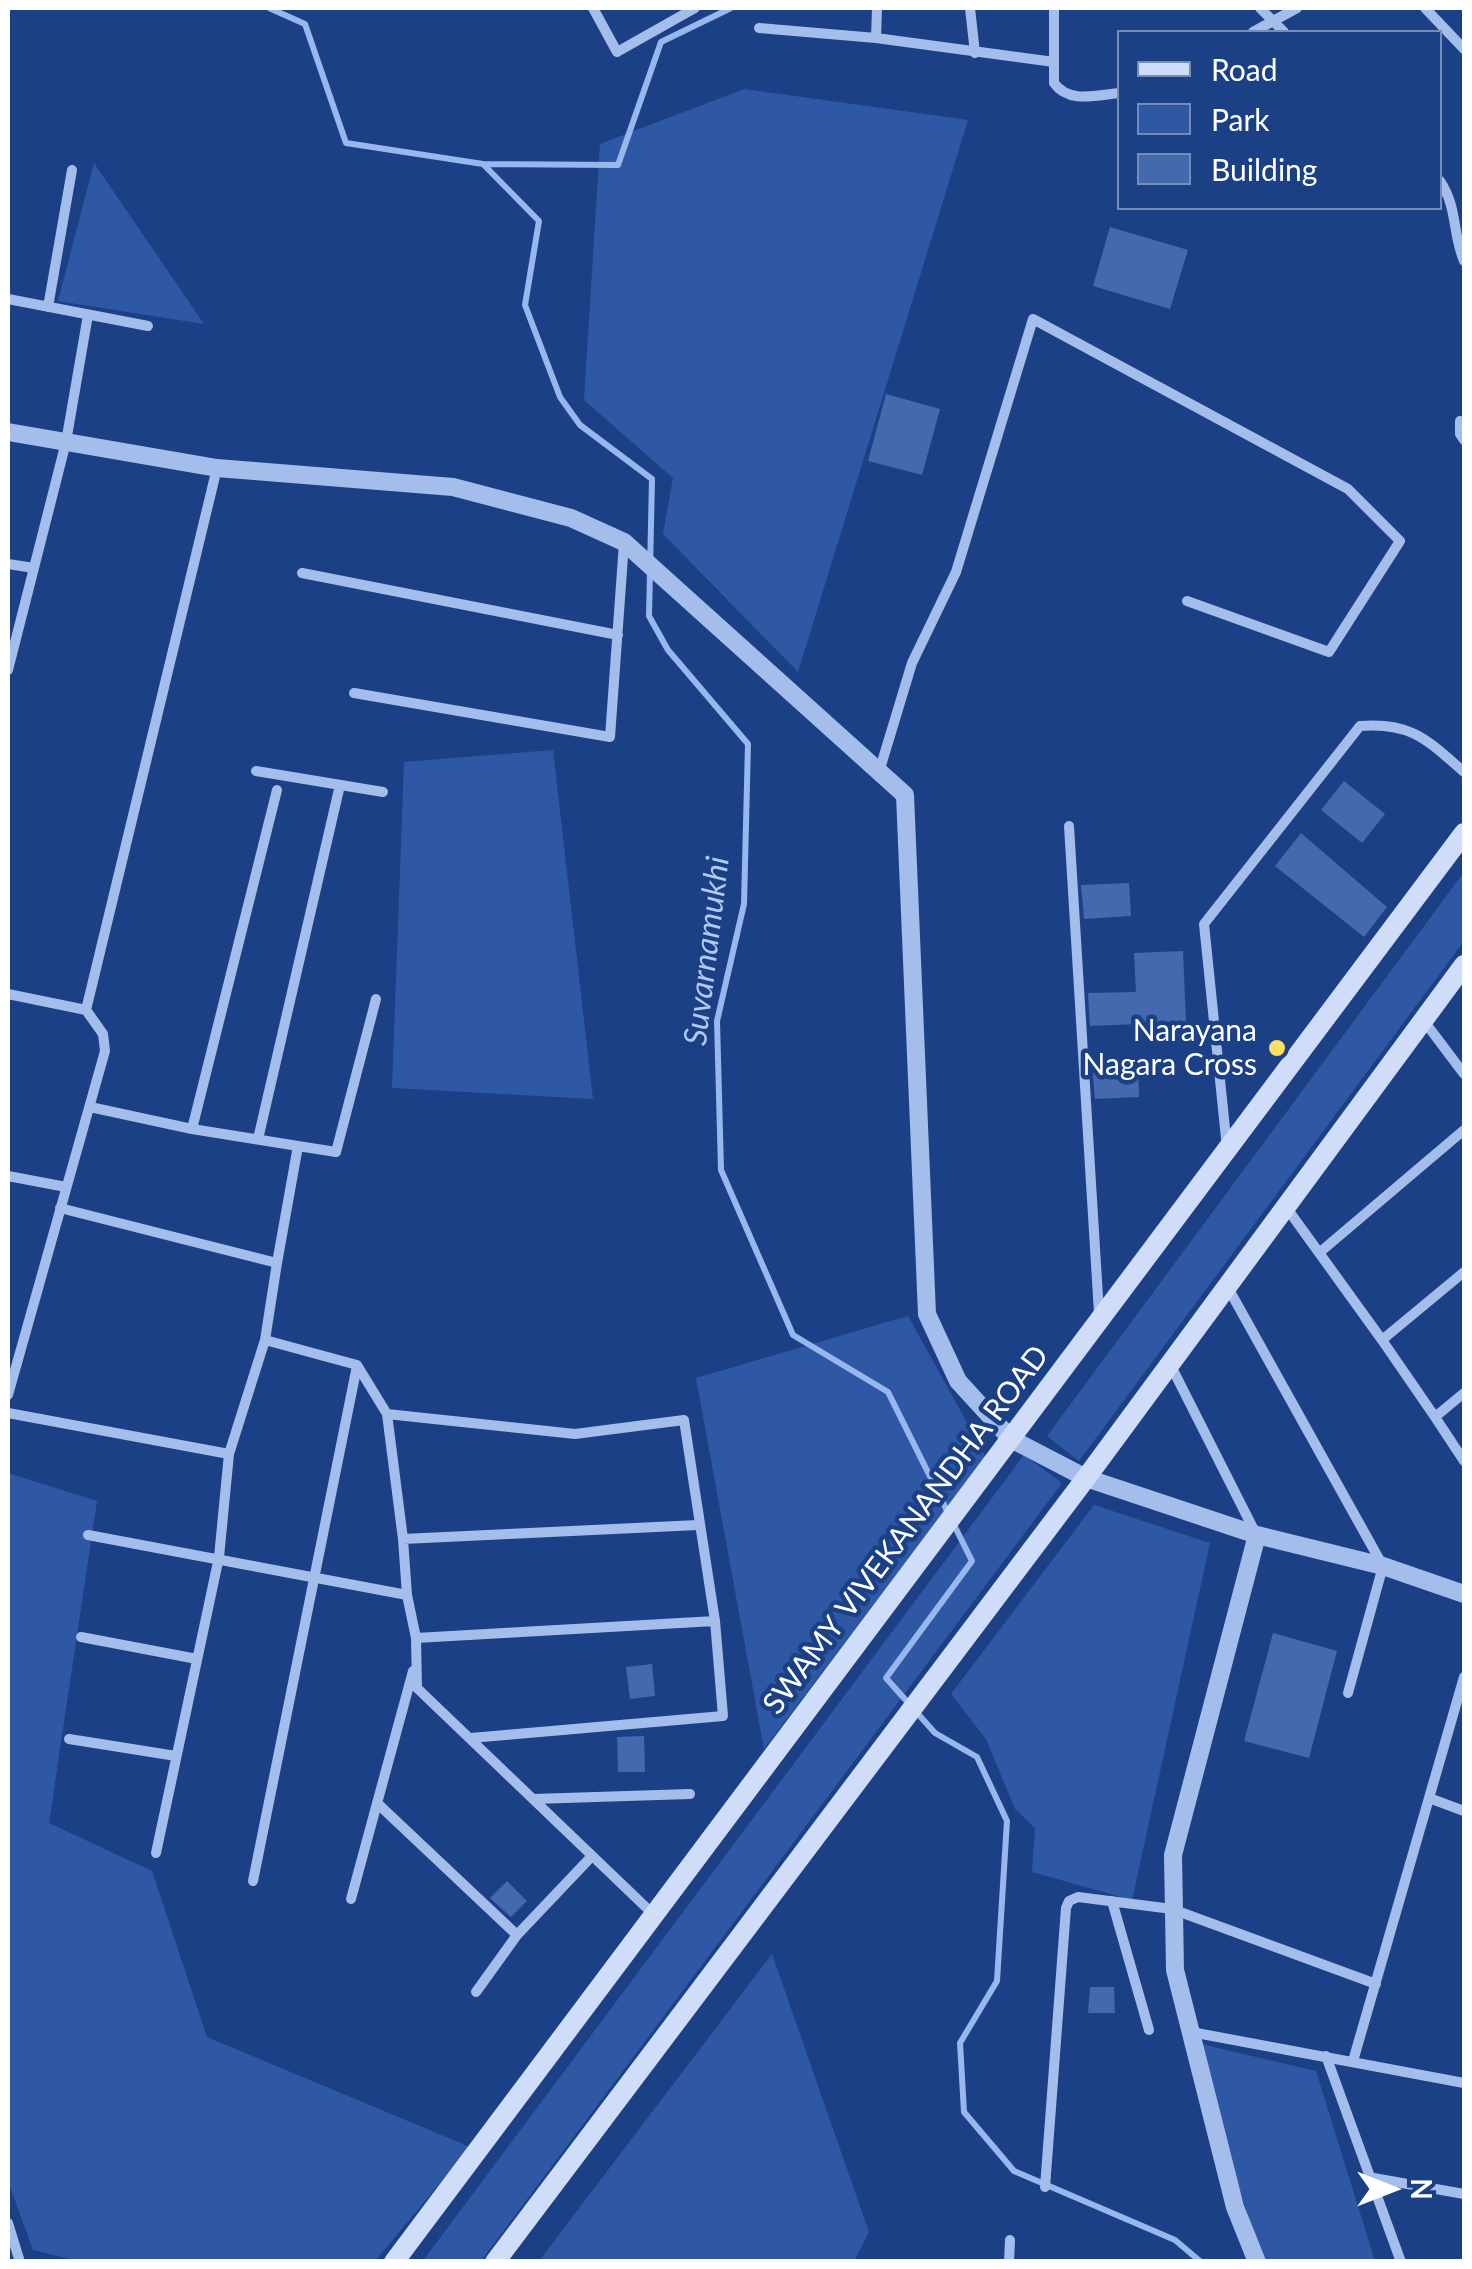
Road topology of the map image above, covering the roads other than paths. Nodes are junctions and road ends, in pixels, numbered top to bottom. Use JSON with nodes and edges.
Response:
{"nodes":[{"id":1,"x":593,"y":8,"type":"edge"},
{"id":2,"x":695,"y":8,"type":"edge"},
{"id":3,"x":877,"y":8,"type":"edge"},
{"id":4,"x":970,"y":8,"type":"edge"},
{"id":5,"x":1054,"y":8,"type":"edge"},
{"id":6,"x":1260,"y":8,"type":"edge"},
{"id":7,"x":1298,"y":8,"type":"edge"},
{"id":8,"x":1426,"y":8,"type":"edge"},
{"id":9,"x":1274,"y":21,"type":"junction"},
{"id":10,"x":759,"y":28,"type":"dead end"},
{"id":11,"x":1258,"y":30,"type":"edge"},
{"id":12,"x":1282,"y":30,"type":"edge"},
{"id":13,"x":876,"y":38,"type":"junction"},
{"id":14,"x":1464,"y":48,"type":"edge"},
{"id":15,"x":975,"y":53,"type":"junction"},
{"id":16,"x":1054,"y":62,"type":"junction"},
{"id":17,"x":1117,"y":93,"type":"edge"},
{"id":18,"x":72,"y":170,"type":"dead end"},
{"id":19,"x":1442,"y":185,"type":"edge"},
{"id":20,"x":1464,"y":261,"type":"edge"},
{"id":21,"x":8,"y":299,"type":"edge"},
{"id":22,"x":48,"y":307,"type":"junction"},
{"id":23,"x":88,"y":315,"type":"junction"},
{"id":24,"x":148,"y":326,"type":"dead end"},
{"id":25,"x":1460,"y":421,"type":"dead end"},
{"id":26,"x":8,"y":432,"type":"edge"},
{"id":27,"x":1464,"y":440,"type":"edge"},
{"id":28,"x":66,"y":442,"type":"junction"},
{"id":29,"x":217,"y":468,"type":"junction"},
{"id":30,"x":625,"y":543,"type":"junction"},
{"id":31,"x":8,"y":564,"type":"edge"},
{"id":32,"x":34,"y":568,"type":"junction"},
{"id":33,"x":302,"y":572,"type":"dead end"},
{"id":34,"x":1187,"y":601,"type":"dead end"},
{"id":35,"x":618,"y":635,"type":"junction"},
{"id":36,"x":8,"y":670,"type":"edge"},
{"id":37,"x":354,"y":694,"type":"dead end"},
{"id":38,"x":256,"y":771,"type":"dead end"},
{"id":39,"x":879,"y":772,"type":"junction"},
{"id":40,"x":1464,"y":772,"type":"edge"},
{"id":41,"x":340,"y":786,"type":"junction"},
{"id":42,"x":277,"y":790,"type":"dead end"},
{"id":43,"x":383,"y":792,"type":"dead end"},
{"id":44,"x":1069,"y":826,"type":"dead end"},
{"id":45,"x":1464,"y":833,"type":"edge"},
{"id":46,"x":1464,"y":965,"type":"edge"},
{"id":47,"x":8,"y":994,"type":"edge"},
{"id":48,"x":376,"y":999,"type":"dead end"},
{"id":49,"x":86,"y":1010,"type":"junction"},
{"id":50,"x":1424,"y":1020,"type":"junction"},
{"id":51,"x":1464,"y":1074,"type":"edge"},
{"id":52,"x":90,"y":1107,"type":"junction"},
{"id":53,"x":192,"y":1129,"type":"junction"},
{"id":54,"x":1464,"y":1130,"type":"edge"},
{"id":55,"x":258,"y":1139,"type":"junction"},
{"id":56,"x":298,"y":1146,"type":"junction"},
{"id":57,"x":1227,"y":1149,"type":"junction"},
{"id":58,"x":8,"y":1176,"type":"edge"},
{"id":59,"x":66,"y":1188,"type":"junction"},
{"id":60,"x":1286,"y":1207,"type":"junction"},
{"id":61,"x":60,"y":1208,"type":"junction"},
{"id":62,"x":1319,"y":1253,"type":"junction"},
{"id":63,"x":277,"y":1263,"type":"junction"},
{"id":64,"x":1464,"y":1272,"type":"edge"},
{"id":65,"x":1227,"y":1286,"type":"junction"},
{"id":66,"x":1100,"y":1320,"type":"junction"},
{"id":67,"x":264,"y":1340,"type":"junction"},
{"id":68,"x":1382,"y":1340,"type":"junction"},
{"id":69,"x":12,"y":1358,"type":"edge"},
{"id":70,"x":1170,"y":1364,"type":"junction"},
{"id":71,"x":357,"y":1365,"type":"junction"},
{"id":72,"x":1464,"y":1393,"type":"edge"},
{"id":73,"x":8,"y":1395,"type":"edge"},
{"id":74,"x":8,"y":1413,"type":"edge"},
{"id":75,"x":387,"y":1414,"type":"junction"},
{"id":76,"x":1435,"y":1417,"type":"junction"},
{"id":77,"x":1011,"y":1439,"type":"junction"},
{"id":78,"x":229,"y":1454,"type":"junction"},
{"id":79,"x":1464,"y":1461,"type":"edge"},
{"id":80,"x":1086,"y":1478,"type":"junction"},
{"id":81,"x":698,"y":1525,"type":"junction"},
{"id":82,"x":1257,"y":1534,"type":"junction"},
{"id":83,"x":88,"y":1535,"type":"dead end"},
{"id":84,"x":404,"y":1539,"type":"junction"},
{"id":85,"x":218,"y":1557,"type":"junction"},
{"id":86,"x":1383,"y":1566,"type":"junction"},
{"id":87,"x":314,"y":1578,"type":"junction"},
{"id":88,"x":1464,"y":1594,"type":"edge"},
{"id":89,"x":407,"y":1595,"type":"junction"},
{"id":90,"x":715,"y":1622,"type":"junction"},
{"id":91,"x":81,"y":1638,"type":"dead end"},
{"id":92,"x":416,"y":1638,"type":"junction"},
{"id":93,"x":197,"y":1659,"type":"junction"},
{"id":94,"x":414,"y":1665,"type":"junction"},
{"id":95,"x":1464,"y":1677,"type":"edge"},
{"id":96,"x":1348,"y":1692,"type":"dead end"},
{"id":97,"x":471,"y":1738,"type":"junction"},
{"id":98,"x":68,"y":1739,"type":"dead end"},
{"id":99,"x":176,"y":1756,"type":"junction"},
{"id":100,"x":690,"y":1794,"type":"dead end"},
{"id":101,"x":1430,"y":1798,"type":"junction"},
{"id":102,"x":533,"y":1799,"type":"junction"},
{"id":103,"x":377,"y":1803,"type":"junction"},
{"id":104,"x":1464,"y":1811,"type":"edge"},
{"id":105,"x":156,"y":1852,"type":"dead end"},
{"id":106,"x":592,"y":1856,"type":"junction"},
{"id":107,"x":252,"y":1882,"type":"dead end"},
{"id":108,"x":350,"y":1900,"type":"dead end"},
{"id":109,"x":1112,"y":1901,"type":"junction"},
{"id":110,"x":1172,"y":1909,"type":"junction"},
{"id":111,"x":655,"y":1916,"type":"junction"},
{"id":112,"x":516,"y":1935,"type":"junction"},
{"id":113,"x":1376,"y":1984,"type":"junction"},
{"id":114,"x":476,"y":1992,"type":"dead end"},
{"id":115,"x":1149,"y":2030,"type":"dead end"},
{"id":116,"x":1191,"y":2032,"type":"junction"},
{"id":117,"x":1326,"y":2056,"type":"junction"},
{"id":118,"x":1353,"y":2061,"type":"junction"},
{"id":119,"x":1464,"y":2082,"type":"edge"},
{"id":120,"x":1368,"y":2177,"type":"junction"},
{"id":121,"x":1045,"y":2187,"type":"dead end"},
{"id":122,"x":1464,"y":2194,"type":"edge"},
{"id":123,"x":8,"y":2222,"type":"edge"},
{"id":124,"x":1010,"y":2240,"type":"dead end"},
{"id":125,"x":20,"y":2262,"type":"edge"},
{"id":126,"x":394,"y":2262,"type":"edge"},
{"id":127,"x":495,"y":2262,"type":"edge"},
{"id":128,"x":1009,"y":2262,"type":"edge"},
{"id":129,"x":1257,"y":2262,"type":"edge"},
{"id":130,"x":1401,"y":2262,"type":"edge"}],
"edges":[{"from":1,"to":2,"type":"street"},
{"from":3,"to":13,"type":"street"},
{"from":4,"to":15,"type":"street"},
{"from":5,"to":16,"type":"street"},
{"from":6,"to":9,"type":"street"},
{"from":7,"to":9,"type":"street"},
{"from":8,"to":14,"type":"street"},
{"from":9,"to":11,"type":"street"},
{"from":9,"to":12,"type":"street"},
{"from":10,"to":13,"type":"street"},
{"from":13,"to":15,"type":"street"},
{"from":15,"to":16,"type":"street"},
{"from":16,"to":17,"type":"street"},
{"from":18,"to":22,"type":"street"},
{"from":19,"to":20,"type":"street"},
{"from":21,"to":22,"type":"street"},
{"from":22,"to":23,"type":"street"},
{"from":23,"to":24,"type":"street"},
{"from":23,"to":28,"type":"street"},
{"from":25,"to":27,"type":"street"},
{"from":26,"to":28,"type":"street"},
{"from":28,"to":29,"type":"street"},
{"from":28,"to":32,"type":"street"},
{"from":29,"to":30,"type":"street"},
{"from":29,"to":49,"type":"street"},
{"from":30,"to":35,"type":"street"},
{"from":30,"to":39,"type":"street"},
{"from":31,"to":32,"type":"street"},
{"from":32,"to":36,"type":"street"},
{"from":33,"to":35,"type":"street"},
{"from":34,"to":39,"type":"street"},
{"from":35,"to":37,"type":"street"},
{"from":38,"to":41,"type":"street"},
{"from":39,"to":77,"type":"street"},
{"from":40,"to":57,"type":"street"},
{"from":41,"to":43,"type":"street"},
{"from":41,"to":55,"type":"street"},
{"from":42,"to":53,"type":"street"},
{"from":44,"to":66,"type":"street"},
{"from":45,"to":57,"type":"main road","name":"SWAMY VIVEKANANDHA ROAD"},
{"from":46,"to":50,"type":"main road"},
{"from":47,"to":49,"type":"street"},
{"from":48,"to":56,"type":"street"},
{"from":49,"to":52,"type":"street"},
{"from":50,"to":51,"type":"street"},
{"from":50,"to":60,"type":"main road"},
{"from":52,"to":53,"type":"street"},
{"from":52,"to":59,"type":"street"},
{"from":53,"to":55,"type":"street"},
{"from":54,"to":62,"type":"street"},
{"from":55,"to":56,"type":"street"},
{"from":56,"to":63,"type":"street"},
{"from":57,"to":66,"type":"main road","name":"SWAMY VIVEKANANDHA ROAD"},
{"from":58,"to":59,"type":"street"},
{"from":59,"to":61,"type":"street"},
{"from":60,"to":62,"type":"street"},
{"from":60,"to":65,"type":"main road"},
{"from":61,"to":63,"type":"street"},
{"from":61,"to":69,"type":"street"},
{"from":62,"to":68,"type":"street"},
{"from":63,"to":67,"type":"street"},
{"from":64,"to":68,"type":"street"},
{"from":65,"to":70,"type":"main road"},
{"from":65,"to":86,"type":"street"},
{"from":66,"to":77,"type":"main road","name":"SWAMY VIVEKANANDHA ROAD"},
{"from":67,"to":71,"type":"street"},
{"from":67,"to":78,"type":"street"},
{"from":68,"to":76,"type":"street"},
{"from":69,"to":73,"type":"street"},
{"from":70,"to":80,"type":"main road"},
{"from":70,"to":82,"type":"street"},
{"from":71,"to":75,"type":"street"},
{"from":71,"to":87,"type":"street"},
{"from":72,"to":76,"type":"street"},
{"from":74,"to":78,"type":"street"},
{"from":75,"to":81,"type":"street"},
{"from":75,"to":84,"type":"street"},
{"from":76,"to":79,"type":"street"},
{"from":77,"to":80,"type":"street"},
{"from":77,"to":111,"type":"main road","name":"SWAMY VIVEKANANDHA ROAD"},
{"from":78,"to":85,"type":"street"},
{"from":80,"to":82,"type":"street"},
{"from":80,"to":127,"type":"main road"},
{"from":81,"to":84,"type":"street"},
{"from":81,"to":90,"type":"street"},
{"from":82,"to":86,"type":"street"},
{"from":82,"to":110,"type":"street"},
{"from":83,"to":85,"type":"street"},
{"from":84,"to":89,"type":"street"},
{"from":85,"to":87,"type":"street"},
{"from":85,"to":93,"type":"street"},
{"from":86,"to":88,"type":"street"},
{"from":86,"to":96,"type":"street"},
{"from":87,"to":89,"type":"street"},
{"from":87,"to":107,"type":"street"},
{"from":89,"to":92,"type":"street"},
{"from":90,"to":92,"type":"street"},
{"from":90,"to":97,"type":"street"},
{"from":91,"to":93,"type":"street"},
{"from":92,"to":94,"type":"street"},
{"from":93,"to":99,"type":"street"},
{"from":94,"to":97,"type":"street"},
{"from":94,"to":103,"type":"street"},
{"from":95,"to":101,"type":"street"},
{"from":97,"to":102,"type":"street"},
{"from":98,"to":99,"type":"street"},
{"from":99,"to":105,"type":"street"},
{"from":100,"to":102,"type":"street"},
{"from":101,"to":104,"type":"street"},
{"from":101,"to":113,"type":"street"},
{"from":102,"to":106,"type":"street"},
{"from":103,"to":108,"type":"street"},
{"from":103,"to":112,"type":"street"},
{"from":106,"to":111,"type":"street"},
{"from":106,"to":112,"type":"street"},
{"from":109,"to":110,"type":"street"},
{"from":109,"to":115,"type":"street"},
{"from":109,"to":121,"type":"street"},
{"from":110,"to":113,"type":"street"},
{"from":110,"to":116,"type":"street"},
{"from":111,"to":126,"type":"main road","name":"SWAMY VIVEKANANDHA ROAD"},
{"from":112,"to":114,"type":"street"},
{"from":113,"to":118,"type":"street"},
{"from":116,"to":117,"type":"street"},
{"from":116,"to":129,"type":"street"},
{"from":117,"to":118,"type":"street"},
{"from":117,"to":120,"type":"street"},
{"from":118,"to":119,"type":"street"},
{"from":120,"to":122,"type":"street"},
{"from":120,"to":130,"type":"street"},
{"from":123,"to":125,"type":"street"},
{"from":124,"to":128,"type":"street"}]}
